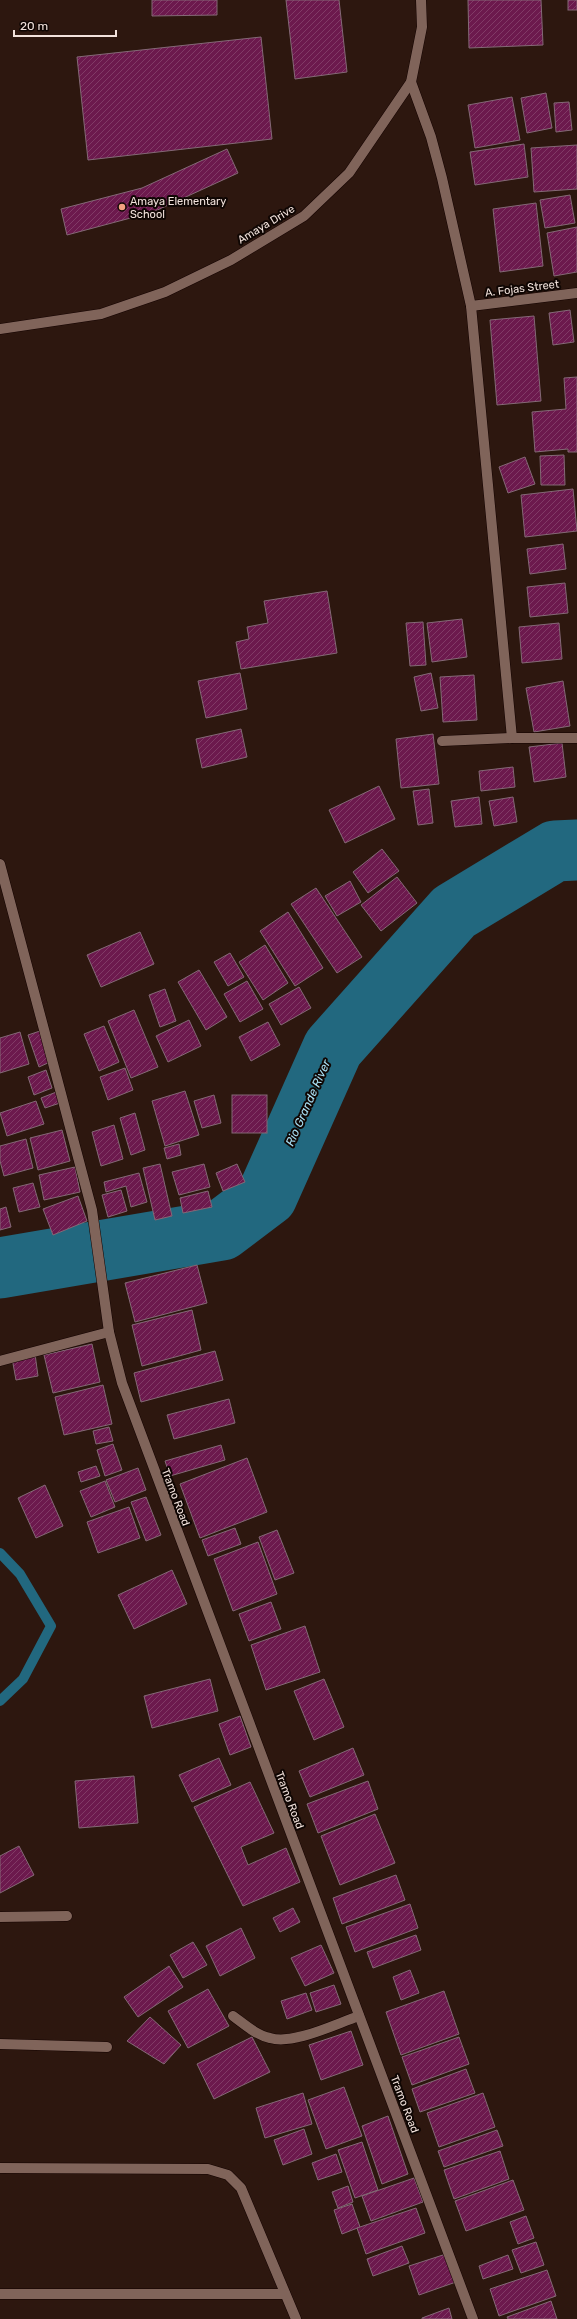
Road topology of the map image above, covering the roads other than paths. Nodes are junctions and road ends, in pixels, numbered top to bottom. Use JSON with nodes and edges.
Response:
{"nodes":[{"id":1,"x":421,"y":0,"type":"edge"},
{"id":2,"x":411,"y":82,"type":"junction"},
{"id":3,"x":577,"y":293,"type":"edge"},
{"id":4,"x":471,"y":306,"type":"junction"},
{"id":5,"x":0,"y":329,"type":"edge"},
{"id":6,"x":512,"y":738,"type":"junction"},
{"id":7,"x":577,"y":738,"type":"edge"},
{"id":8,"x":442,"y":741,"type":"dead end"},
{"id":9,"x":0,"y":864,"type":"edge"},
{"id":10,"x":108,"y":1332,"type":"junction"},
{"id":11,"x":0,"y":1361,"type":"edge"},
{"id":12,"x":67,"y":1916,"type":"dead end"},
{"id":13,"x":0,"y":1917,"type":"edge"},
{"id":14,"x":233,"y":2016,"type":"dead end"},
{"id":15,"x":359,"y":2016,"type":"junction"},
{"id":16,"x":0,"y":2044,"type":"edge"},
{"id":17,"x":107,"y":2047,"type":"dead end"},
{"id":18,"x":0,"y":2168,"type":"edge"},
{"id":19,"x":0,"y":2294,"type":"edge"},
{"id":20,"x":285,"y":2294,"type":"junction"},
{"id":21,"x":296,"y":2319,"type":"edge"},
{"id":22,"x":473,"y":2319,"type":"edge"}],
"edges":[{"from":1,"to":2,"type":"street","name":"Amaya Drive"},
{"from":2,"to":4,"type":"street"},
{"from":2,"to":5,"type":"street","name":"Amaya Drive"},
{"from":3,"to":4,"type":"street","name":"A. Fojas Street"},
{"from":4,"to":6,"type":"street"},
{"from":6,"to":7,"type":"street"},
{"from":6,"to":8,"type":"street"},
{"from":9,"to":10,"type":"street","name":"Tramo Road"},
{"from":10,"to":11,"type":"street"},
{"from":10,"to":15,"type":"street","name":"Tramo Road"},
{"from":12,"to":13,"type":"street"},
{"from":14,"to":15,"type":"street"},
{"from":15,"to":22,"type":"street","name":"Tramo Road"},
{"from":16,"to":17,"type":"street"},
{"from":18,"to":20,"type":"street"},
{"from":19,"to":20,"type":"street"},
{"from":20,"to":21,"type":"street"}]}
